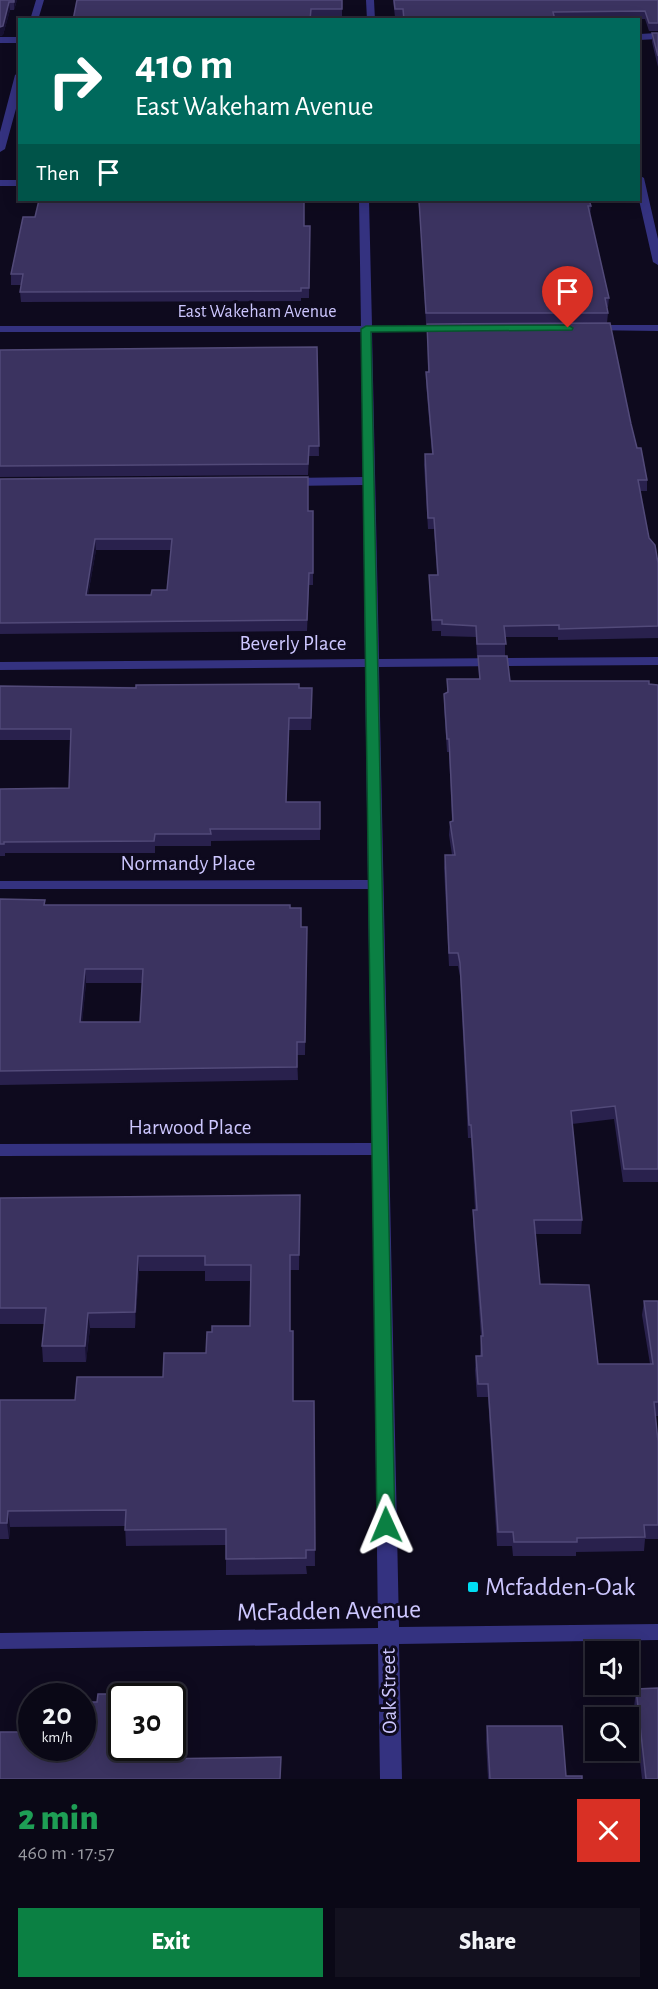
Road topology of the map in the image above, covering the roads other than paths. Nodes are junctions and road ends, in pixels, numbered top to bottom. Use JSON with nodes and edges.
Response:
{"nodes":[{"id":1,"x":39,"y":0,"type":"edge"},
{"id":2,"x":370,"y":0,"type":"edge"},
{"id":3,"x":34,"y":18,"type":"edge"},
{"id":4,"x":371,"y":18,"type":"edge"},
{"id":5,"x":658,"y":36,"type":"edge"},
{"id":6,"x":640,"y":37,"type":"edge"},
{"id":7,"x":0,"y":40,"type":"edge"},
{"id":8,"x":18,"y":40,"type":"edge"},
{"id":9,"x":18,"y":82,"type":"edge"},
{"id":10,"x":0,"y":149,"type":"edge"},
{"id":11,"x":640,"y":182,"type":"edge"},
{"id":12,"x":0,"y":183,"type":"edge"},
{"id":13,"x":18,"y":183,"type":"edge"},
{"id":14,"x":364,"y":201,"type":"edge"},
{"id":15,"x":658,"y":262,"type":"edge"},
{"id":16,"x":460,"y":328,"type":"edge"},
{"id":17,"x":576,"y":328,"type":"edge"},
{"id":18,"x":658,"y":328,"type":"edge"},
{"id":19,"x":0,"y":329,"type":"edge"},
{"id":20,"x":366,"y":329,"type":"junction"},
{"id":21,"x":369,"y":481,"type":"junction"},
{"id":22,"x":274,"y":482,"type":"edge"},
{"id":23,"x":658,"y":661,"type":"edge"},
{"id":24,"x":372,"y":663,"type":"junction"},
{"id":25,"x":0,"y":666,"type":"edge"},
{"id":26,"x":376,"y":884,"type":"junction"},
{"id":27,"x":0,"y":885,"type":"edge"},
{"id":28,"x":380,"y":1149,"type":"junction"},
{"id":29,"x":0,"y":1150,"type":"edge"},
{"id":30,"x":658,"y":1632,"type":"edge"},
{"id":31,"x":388,"y":1637,"type":"junction"},
{"id":32,"x":0,"y":1641,"type":"edge"},
{"id":33,"x":391,"y":1779,"type":"edge"}],
"edges":[{"from":1,"to":3,"type":"street"},
{"from":2,"to":4,"type":"street"},
{"from":5,"to":6,"type":"street"},
{"from":7,"to":8,"type":"street"},
{"from":9,"to":10,"type":"street"},
{"from":11,"to":15,"type":"street"},
{"from":12,"to":13,"type":"street"},
{"from":14,"to":20,"type":"street","name":"Oak Street"},
{"from":16,"to":20,"type":"street","name":"East Wakeham Avenue"},
{"from":17,"to":18,"type":"street"},
{"from":19,"to":20,"type":"street","name":"East Wakeham Avenue"},
{"from":20,"to":21,"type":"street","name":"Oak Street"},
{"from":21,"to":22,"type":"street"},
{"from":21,"to":24,"type":"street","name":"Oak Street"},
{"from":23,"to":24,"type":"street","name":"Beverly Place"},
{"from":24,"to":25,"type":"street","name":"Beverly Place"},
{"from":24,"to":26,"type":"street","name":"Oak Street"},
{"from":26,"to":27,"type":"street","name":"Normandy Place"},
{"from":26,"to":28,"type":"street","name":"Oak Street"},
{"from":28,"to":29,"type":"street","name":"Harwood Place"},
{"from":28,"to":31,"type":"street","name":"Oak Street"},
{"from":30,"to":31,"type":"street","name":"McFadden Avenue"},
{"from":31,"to":32,"type":"street","name":"McFadden Avenue"},
{"from":31,"to":33,"type":"street","name":"Oak Street"}]}
